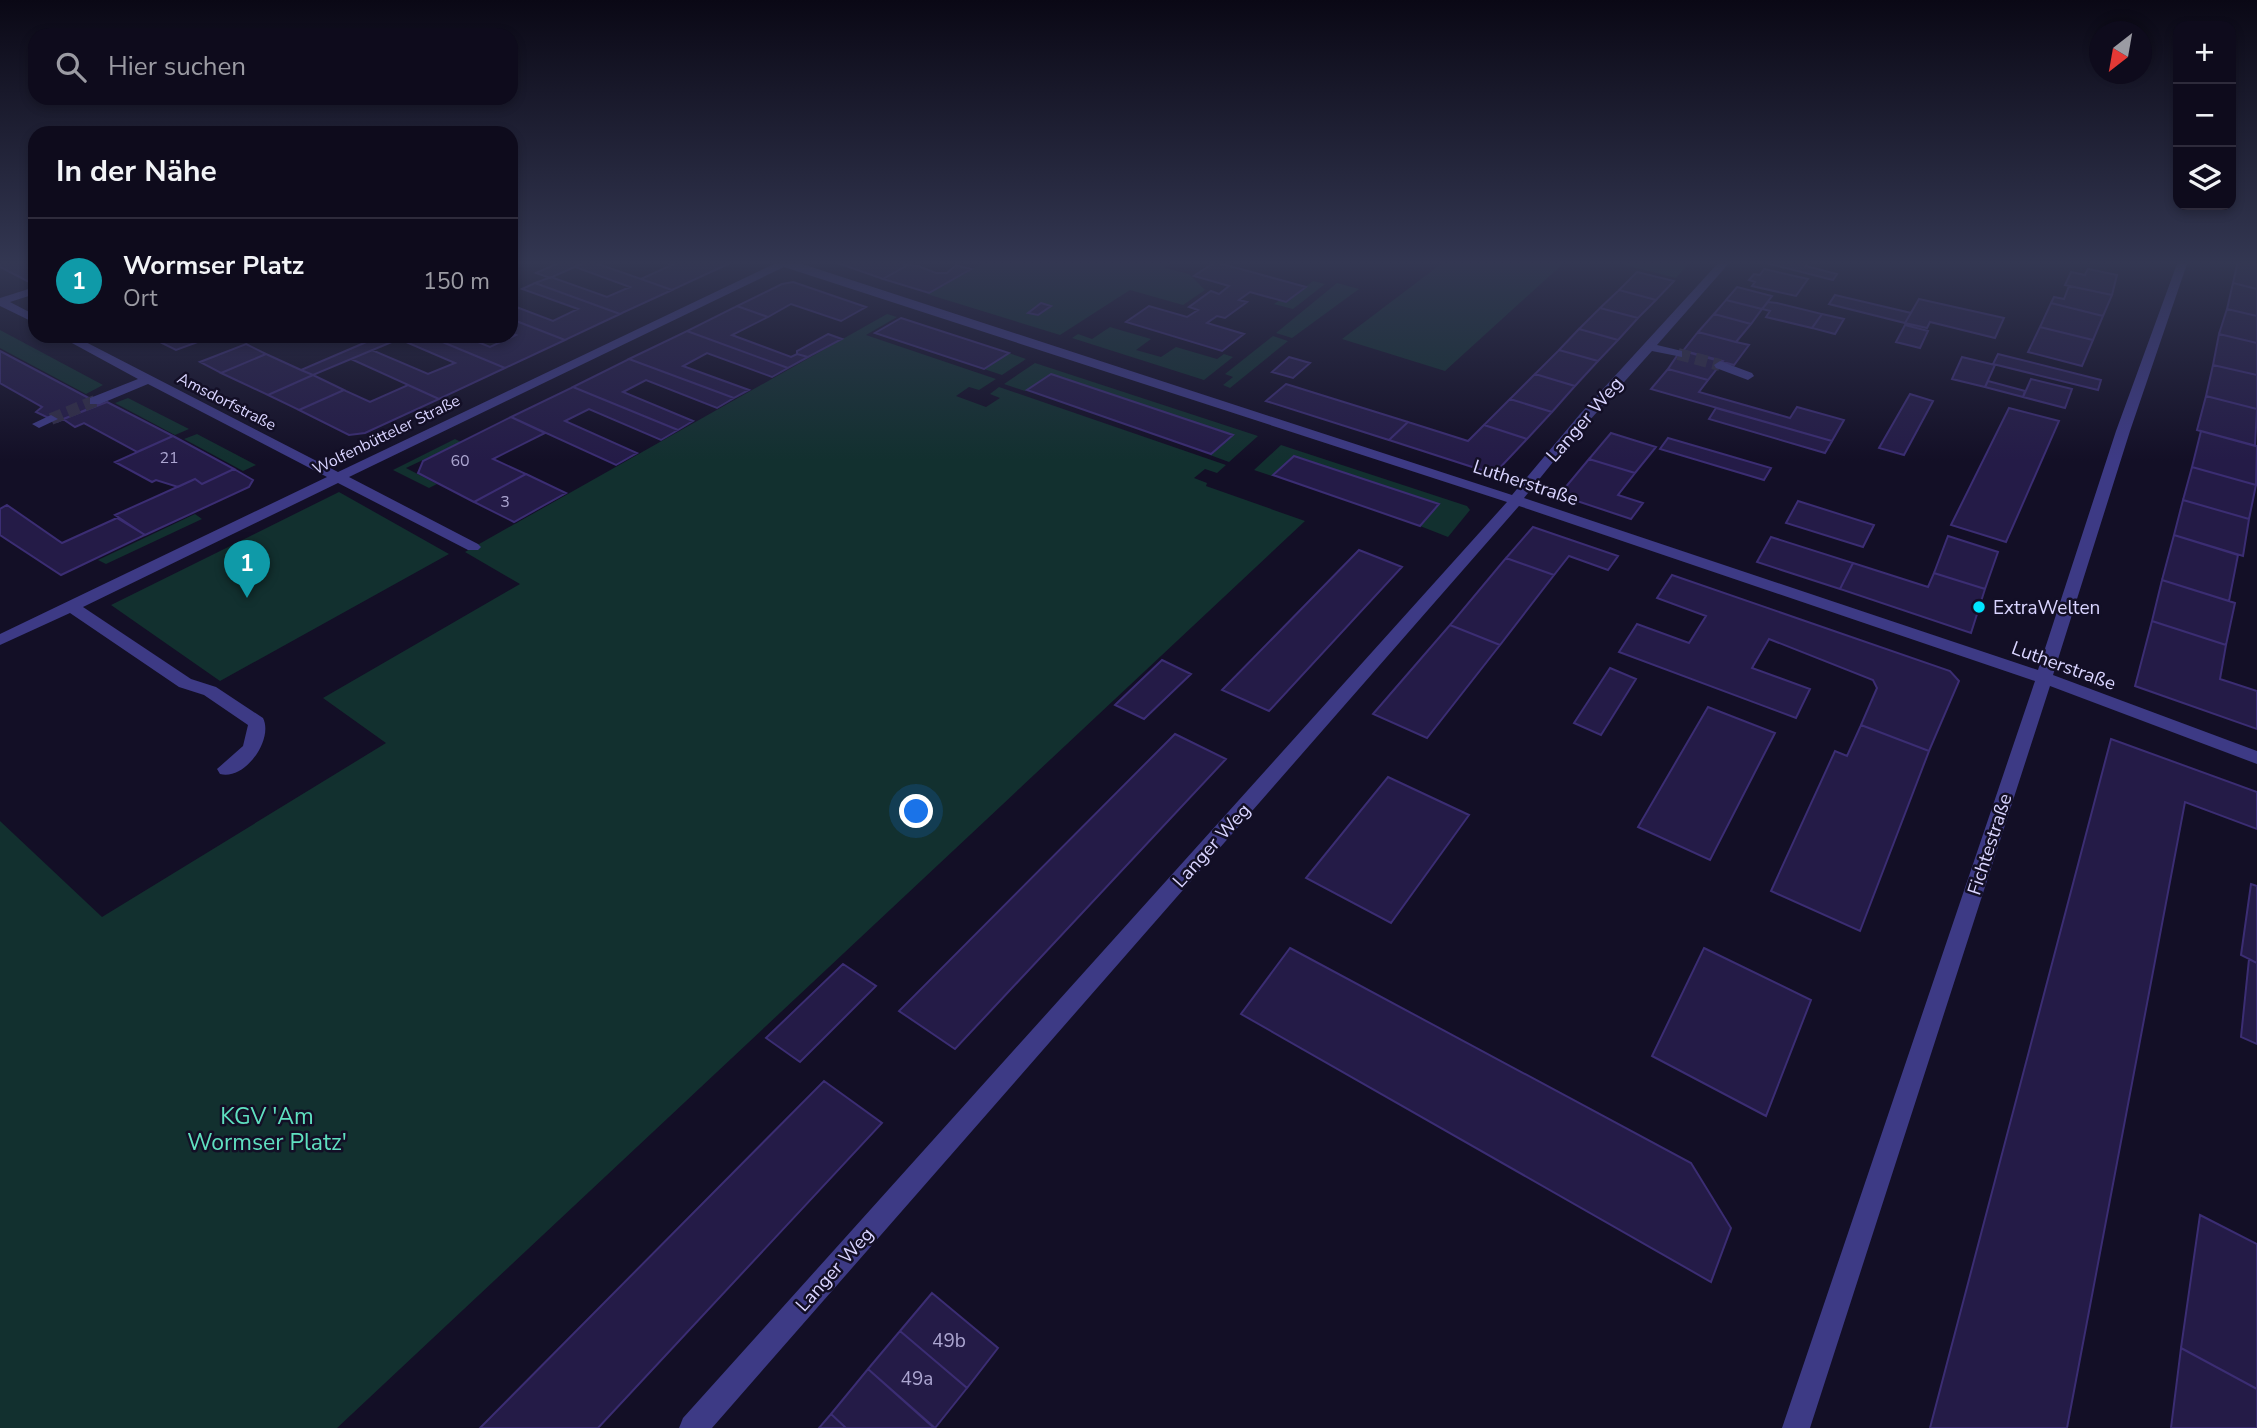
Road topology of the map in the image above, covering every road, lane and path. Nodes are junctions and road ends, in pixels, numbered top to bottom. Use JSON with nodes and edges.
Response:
{"nodes":[{"id":1,"x":647,"y":328,"type":"edge"},
{"id":2,"x":985,"y":328,"type":"edge"},
{"id":3,"x":1665,"y":328,"type":"edge"},
{"id":4,"x":2159,"y":328,"type":"edge"},
{"id":5,"x":79,"y":343,"type":"edge"},
{"id":6,"x":1648,"y":346,"type":"junction"},
{"id":7,"x":1678,"y":354,"type":"tunnel mouth"},
{"id":8,"x":1720,"y":365,"type":"tunnel mouth"},
{"id":9,"x":1748,"y":376,"type":"dead end"},
{"id":10,"x":148,"y":379,"type":"junction"},
{"id":11,"x":95,"y":401,"type":"tunnel mouth"},
{"id":12,"x":336,"y":477,"type":"junction"},
{"id":13,"x":1515,"y":500,"type":"junction"},
{"id":14,"x":473,"y":547,"type":"dead end"},
{"id":15,"x":71,"y":606,"type":"junction"},
{"id":16,"x":0,"y":640,"type":"edge"},
{"id":17,"x":2044,"y":678,"type":"junction"},
{"id":18,"x":2257,"y":758,"type":"edge"},
{"id":19,"x":226,"y":769,"type":"dead end"},
{"id":20,"x":693,"y":1428,"type":"edge"},
{"id":21,"x":1796,"y":1428,"type":"edge"}],
"edges":[{"from":1,"to":12,"type":"street","name":"Wolfenbütteler Straße"},
{"from":2,"to":13,"type":"street","name":"Lutherstraße"},
{"from":3,"to":6,"type":"street","name":"Langer Weg"},
{"from":4,"to":17,"type":"street","name":"Fichtestraße"},
{"from":5,"to":10,"type":"street","name":"Amsdorfstraße"},
{"from":6,"to":7,"type":"street"},
{"from":6,"to":13,"type":"street","name":"Langer Weg"},
{"from":8,"to":9,"type":"street"},
{"from":10,"to":11,"type":"street"},
{"from":10,"to":12,"type":"street","name":"Amsdorfstraße"},
{"from":12,"to":14,"type":"street","name":"Amsdorfstraße"},
{"from":12,"to":15,"type":"street","name":"Wolfenbütteler Straße"},
{"from":13,"to":17,"type":"street","name":"Lutherstraße"},
{"from":13,"to":20,"type":"street","name":"Langer Weg"},
{"from":15,"to":16,"type":"street","name":"Wolfenbütteler Straße"},
{"from":15,"to":19,"type":"street"},
{"from":17,"to":18,"type":"street","name":"Lutherstraße"},
{"from":17,"to":21,"type":"street","name":"Fichtestraße"}]}
